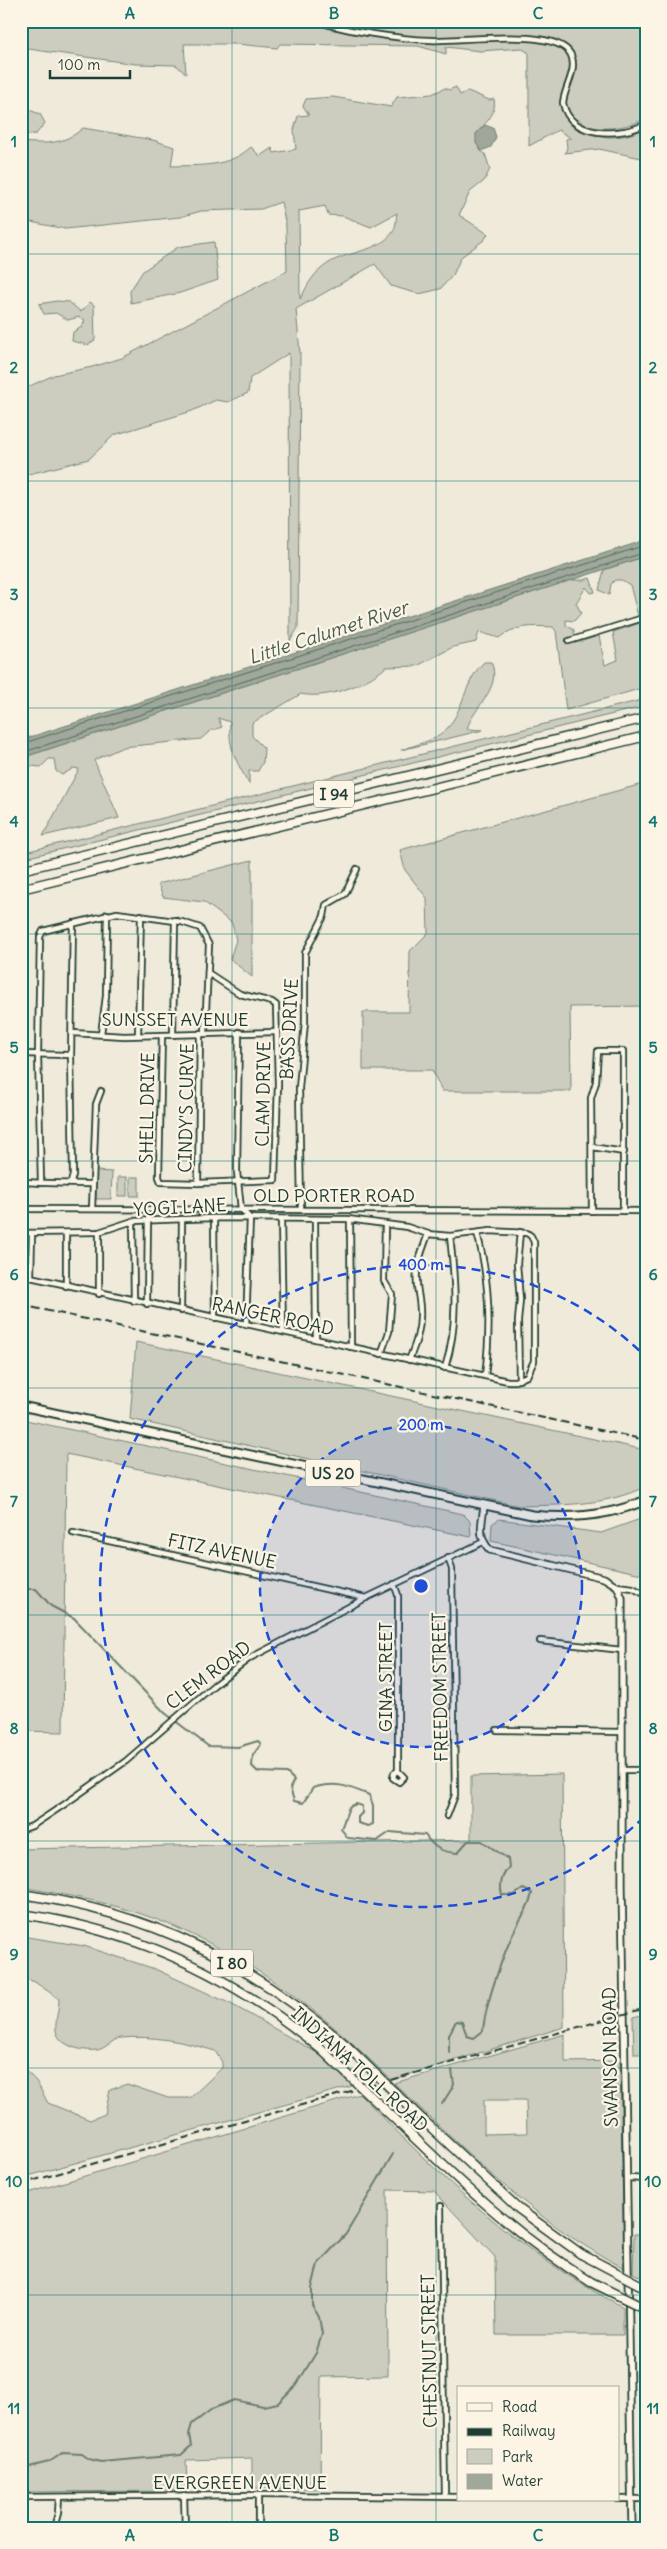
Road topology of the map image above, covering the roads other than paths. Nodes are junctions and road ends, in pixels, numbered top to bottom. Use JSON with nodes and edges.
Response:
{"nodes":[{"id":1,"x":317,"y":21,"type":"edge"},
{"id":2,"x":646,"y":124,"type":"edge"},
{"id":3,"x":646,"y":617,"type":"edge"},
{"id":4,"x":569,"y":641,"type":"dead end"},
{"id":5,"x":646,"y":718,"type":"edge"},
{"id":6,"x":646,"y":736,"type":"edge"},
{"id":7,"x":357,"y":869,"type":"dead end"},
{"id":8,"x":21,"y":870,"type":"edge"},
{"id":9,"x":21,"y":889,"type":"edge"},
{"id":10,"x":107,"y":914,"type":"junction"},
{"id":11,"x":141,"y":915,"type":"junction"},
{"id":12,"x":175,"y":920,"type":"junction"},
{"id":13,"x":73,"y":923,"type":"junction"},
{"id":14,"x":208,"y":972,"type":"junction"},
{"id":15,"x":239,"y":1032,"type":"junction"},
{"id":16,"x":277,"y":1032,"type":"junction"},
{"id":17,"x":72,"y":1033,"type":"junction"},
{"id":18,"x":202,"y":1033,"type":"junction"},
{"id":19,"x":101,"y":1034,"type":"junction"},
{"id":20,"x":138,"y":1035,"type":"junction"},
{"id":21,"x":162,"y":1035,"type":"junction"},
{"id":22,"x":173,"y":1035,"type":"junction"},
{"id":23,"x":21,"y":1054,"type":"edge"},
{"id":24,"x":38,"y":1054,"type":"junction"},
{"id":25,"x":71,"y":1055,"type":"junction"},
{"id":26,"x":101,"y":1091,"type":"dead end"},
{"id":27,"x":592,"y":1147,"type":"junction"},
{"id":28,"x":624,"y":1152,"type":"junction"},
{"id":29,"x":21,"y":1182,"type":"edge"},
{"id":30,"x":71,"y":1182,"type":"junction"},
{"id":31,"x":162,"y":1182,"type":"joint"},
{"id":32,"x":238,"y":1182,"type":"junction"},
{"id":33,"x":41,"y":1183,"type":"junction"},
{"id":34,"x":92,"y":1184,"type":"junction"},
{"id":35,"x":198,"y":1184,"type":"junction"},
{"id":36,"x":21,"y":1209,"type":"edge"},
{"id":37,"x":92,"y":1209,"type":"junction"},
{"id":38,"x":241,"y":1209,"type":"junction"},
{"id":39,"x":301,"y":1209,"type":"junction"},
{"id":40,"x":592,"y":1211,"type":"junction"},
{"id":41,"x":623,"y":1211,"type":"junction"},
{"id":42,"x":646,"y":1211,"type":"edge"},
{"id":43,"x":214,"y":1218,"type":"junction"},
{"id":44,"x":250,"y":1218,"type":"junction"},
{"id":45,"x":148,"y":1219,"type":"junction"},
{"id":46,"x":182,"y":1219,"type":"junction"},
{"id":47,"x":281,"y":1219,"type":"junction"},
{"id":48,"x":315,"y":1219,"type":"junction"},
{"id":49,"x":350,"y":1220,"type":"junction"},
{"id":50,"x":132,"y":1221,"type":"junction"},
{"id":51,"x":384,"y":1224,"type":"junction"},
{"id":52,"x":100,"y":1232,"type":"junction"},
{"id":53,"x":520,"y":1232,"type":"junction"},
{"id":54,"x":21,"y":1233,"type":"edge"},
{"id":55,"x":32,"y":1233,"type":"junction"},
{"id":56,"x":66,"y":1233,"type":"junction"},
{"id":57,"x":476,"y":1233,"type":"junction"},
{"id":58,"x":428,"y":1234,"type":"junction"},
{"id":59,"x":450,"y":1236,"type":"junction"},
{"id":60,"x":21,"y":1275,"type":"edge"},
{"id":61,"x":31,"y":1277,"type":"junction"},
{"id":62,"x":66,"y":1286,"type":"junction"},
{"id":63,"x":99,"y":1294,"type":"junction"},
{"id":64,"x":134,"y":1301,"type":"junction"},
{"id":65,"x":148,"y":1304,"type":"junction"},
{"id":66,"x":181,"y":1311,"type":"junction"},
{"id":67,"x":215,"y":1318,"type":"junction"},
{"id":68,"x":246,"y":1325,"type":"junction"},
{"id":69,"x":283,"y":1332,"type":"junction"},
{"id":70,"x":316,"y":1339,"type":"junction"},
{"id":71,"x":351,"y":1347,"type":"junction"},
{"id":72,"x":381,"y":1354,"type":"junction"},
{"id":73,"x":410,"y":1360,"type":"junction"},
{"id":74,"x":445,"y":1368,"type":"junction"},
{"id":75,"x":485,"y":1376,"type":"junction"},
{"id":76,"x":519,"y":1380,"type":"junction"},
{"id":77,"x":21,"y":1406,"type":"edge"},
{"id":78,"x":646,"y":1500,"type":"edge"},
{"id":79,"x":484,"y":1506,"type":"junction"},
{"id":80,"x":73,"y":1533,"type":"dead end"},
{"id":81,"x":482,"y":1542,"type":"junction"},
{"id":82,"x":448,"y":1558,"type":"junction"},
{"id":83,"x":394,"y":1584,"type":"junction"},
{"id":84,"x":617,"y":1586,"type":"junction"},
{"id":85,"x":646,"y":1595,"type":"edge"},
{"id":86,"x":366,"y":1598,"type":"junction"},
{"id":87,"x":540,"y":1640,"type":"dead end"},
{"id":88,"x":622,"y":1650,"type":"junction"},
{"id":89,"x":498,"y":1730,"type":"dead end"},
{"id":90,"x":622,"y":1732,"type":"junction"},
{"id":91,"x":622,"y":1770,"type":"junction"},
{"id":92,"x":646,"y":1770,"type":"edge"},
{"id":93,"x":398,"y":1771,"type":"dead end"},
{"id":94,"x":447,"y":1816,"type":"dead end"},
{"id":95,"x":21,"y":1830,"type":"edge"},
{"id":96,"x":21,"y":1894,"type":"edge"},
{"id":97,"x":21,"y":1914,"type":"edge"},
{"id":98,"x":628,"y":2178,"type":"junction"},
{"id":99,"x":646,"y":2179,"type":"edge"},
{"id":100,"x":441,"y":2206,"type":"dead end"},
{"id":101,"x":646,"y":2288,"type":"edge"},
{"id":102,"x":646,"y":2309,"type":"edge"},
{"id":103,"x":184,"y":2495,"type":"junction"},
{"id":104,"x":258,"y":2495,"type":"junction"},
{"id":105,"x":445,"y":2496,"type":"junction"},
{"id":106,"x":457,"y":2496,"type":"edge"},
{"id":107,"x":21,"y":2497,"type":"edge"},
{"id":108,"x":58,"y":2497,"type":"junction"},
{"id":109,"x":620,"y":2499,"type":"edge"},
{"id":110,"x":631,"y":2499,"type":"junction"},
{"id":111,"x":646,"y":2499,"type":"edge"},
{"id":112,"x":54,"y":2528,"type":"edge"},
{"id":113,"x":184,"y":2528,"type":"edge"},
{"id":114,"x":258,"y":2528,"type":"edge"},
{"id":115,"x":632,"y":2528,"type":"edge"}],
"edges":[{"from":1,"to":2,"type":"street"},
{"from":3,"to":4,"type":"street"},
{"from":5,"to":8,"type":"highway","number":"I 94"},
{"from":6,"to":9,"type":"highway","number":"I 94"},
{"from":7,"to":39,"type":"street","name":"BASS DRIVE"},
{"from":10,"to":11,"type":"street"},
{"from":10,"to":13,"type":"street"},
{"from":10,"to":19,"type":"street"},
{"from":11,"to":12,"type":"street"},
{"from":11,"to":20,"type":"street"},
{"from":12,"to":14,"type":"street","name":"CINDY'S CURVE"},
{"from":12,"to":22,"type":"street"},
{"from":13,"to":17,"type":"street"},
{"from":13,"to":24,"type":"street"},
{"from":14,"to":16,"type":"street","name":"CLAM DRIVE"},
{"from":14,"to":18,"type":"street","name":"CINDY'S CURVE"},
{"from":15,"to":16,"type":"street","name":"SUNSSET AVENUE"},
{"from":15,"to":18,"type":"street","name":"SUNSSET AVENUE"},
{"from":15,"to":32,"type":"street"},
{"from":16,"to":32,"type":"street","name":"CLAM DRIVE"},
{"from":17,"to":19,"type":"street","name":"SUNSSET AVENUE"},
{"from":17,"to":25,"type":"street"},
{"from":18,"to":22,"type":"street","name":"SUNSSET AVENUE"},
{"from":18,"to":35,"type":"street","name":"CINDY'S CURVE"},
{"from":19,"to":20,"type":"street","name":"SUNSSET AVENUE"},
{"from":20,"to":21,"type":"street","name":"SUNSSET AVENUE"},
{"from":21,"to":22,"type":"street","name":"SUNSSET AVENUE"},
{"from":21,"to":31,"type":"street","name":"SHELL DRIVE"},
{"from":23,"to":24,"type":"street"},
{"from":24,"to":25,"type":"street"},
{"from":24,"to":33,"type":"street"},
{"from":25,"to":30,"type":"street"},
{"from":26,"to":34,"type":"street"},
{"from":27,"to":28,"type":"street"},
{"from":27,"to":28,"type":"street"},
{"from":27,"to":40,"type":"street"},
{"from":28,"to":41,"type":"street"},
{"from":29,"to":33,"type":"street"},
{"from":30,"to":33,"type":"street"},
{"from":30,"to":34,"type":"street"},
{"from":31,"to":35,"type":"street","name":"CLAM DRIVE"},
{"from":32,"to":35,"type":"street","name":"CLAM DRIVE"},
{"from":32,"to":38,"type":"street"},
{"from":34,"to":37,"type":"street"},
{"from":36,"to":37,"type":"street","name":"OLD PORTER ROAD"},
{"from":37,"to":38,"type":"street","name":"OLD PORTER ROAD"},
{"from":38,"to":39,"type":"street","name":"OLD PORTER ROAD"},
{"from":38,"to":44,"type":"street"},
{"from":39,"to":40,"type":"street","name":"OLD PORTER ROAD"},
{"from":40,"to":41,"type":"street","name":"OLD PORTER ROAD"},
{"from":41,"to":42,"type":"street","name":"OLD PORTER ROAD"},
{"from":43,"to":44,"type":"street","name":"YOGI LANE"},
{"from":43,"to":46,"type":"street","name":"YOGI LANE"},
{"from":43,"to":67,"type":"street"},
{"from":44,"to":47,"type":"street","name":"YOGI LANE"},
{"from":44,"to":68,"type":"street"},
{"from":45,"to":46,"type":"street","name":"YOGI LANE"},
{"from":45,"to":50,"type":"street","name":"YOGI LANE"},
{"from":45,"to":65,"type":"street"},
{"from":46,"to":66,"type":"street"},
{"from":47,"to":48,"type":"street","name":"YOGI LANE"},
{"from":47,"to":69,"type":"street"},
{"from":48,"to":49,"type":"street","name":"YOGI LANE"},
{"from":48,"to":70,"type":"street"},
{"from":49,"to":51,"type":"street","name":"YOGI LANE"},
{"from":49,"to":71,"type":"street"},
{"from":50,"to":52,"type":"street","name":"YOGI LANE"},
{"from":50,"to":64,"type":"street"},
{"from":51,"to":58,"type":"street","name":"YOGI LANE"},
{"from":51,"to":72,"type":"street"},
{"from":52,"to":56,"type":"street","name":"YOGI LANE"},
{"from":52,"to":63,"type":"street"},
{"from":53,"to":57,"type":"street","name":"YOGI LANE"},
{"from":53,"to":76,"type":"street"},
{"from":53,"to":76,"type":"street"},
{"from":54,"to":55,"type":"street","name":"YOGI LANE"},
{"from":55,"to":56,"type":"street","name":"YOGI LANE"},
{"from":55,"to":61,"type":"street"},
{"from":56,"to":62,"type":"street"},
{"from":57,"to":59,"type":"street","name":"YOGI LANE"},
{"from":57,"to":75,"type":"street"},
{"from":58,"to":59,"type":"street","name":"YOGI LANE"},
{"from":58,"to":73,"type":"street"},
{"from":59,"to":74,"type":"street"},
{"from":60,"to":61,"type":"street","name":"RANGER ROAD"},
{"from":61,"to":62,"type":"street","name":"RANGER ROAD"},
{"from":62,"to":63,"type":"street","name":"RANGER ROAD"},
{"from":63,"to":64,"type":"street","name":"RANGER ROAD"},
{"from":64,"to":65,"type":"street","name":"RANGER ROAD"},
{"from":65,"to":66,"type":"street","name":"RANGER ROAD"},
{"from":66,"to":67,"type":"street","name":"RANGER ROAD"},
{"from":67,"to":68,"type":"street","name":"RANGER ROAD"},
{"from":68,"to":69,"type":"street","name":"RANGER ROAD"},
{"from":69,"to":70,"type":"street","name":"RANGER ROAD"},
{"from":70,"to":71,"type":"street","name":"RANGER ROAD"},
{"from":71,"to":72,"type":"street","name":"RANGER ROAD"},
{"from":72,"to":73,"type":"street","name":"RANGER ROAD"},
{"from":73,"to":74,"type":"street","name":"RANGER ROAD"},
{"from":74,"to":75,"type":"street","name":"RANGER ROAD"},
{"from":75,"to":76,"type":"street","name":"RANGER ROAD"},
{"from":77,"to":79,"type":"main road","number":"US 20"},
{"from":78,"to":79,"type":"main road","number":"US 20"},
{"from":79,"to":81,"type":"street"},
{"from":80,"to":86,"type":"street","name":"FITZ AVENUE"},
{"from":81,"to":82,"type":"street","name":"CLEM ROAD"},
{"from":81,"to":84,"type":"street"},
{"from":82,"to":83,"type":"street","name":"CLEM ROAD"},
{"from":82,"to":94,"type":"street","name":"FREEDOM STREET"},
{"from":83,"to":86,"type":"street","name":"CLEM ROAD"},
{"from":83,"to":93,"type":"street","name":"GINA STREET"},
{"from":84,"to":85,"type":"street"},
{"from":84,"to":88,"type":"street","name":"SWANSON ROAD"},
{"from":86,"to":95,"type":"street","name":"CLEM ROAD"},
{"from":87,"to":88,"type":"street"},
{"from":88,"to":90,"type":"street","name":"SWANSON ROAD"},
{"from":89,"to":90,"type":"street"},
{"from":90,"to":91,"type":"street","name":"SWANSON ROAD"},
{"from":91,"to":92,"type":"street"},
{"from":91,"to":98,"type":"street","name":"SWANSON ROAD"},
{"from":96,"to":101,"type":"highway","name":"INDIANA TOLL ROAD","number":"I 80","bridge":true},
{"from":97,"to":102,"type":"highway","name":"INDIANA TOLL ROAD","number":"I 80","bridge":true},
{"from":98,"to":99,"type":"street"},
{"from":98,"to":110,"type":"street","name":"SWANSON ROAD"},
{"from":100,"to":105,"type":"street","name":"CHESTNUT STREET"},
{"from":103,"to":104,"type":"street","name":"EVERGREEN AVENUE"},
{"from":103,"to":108,"type":"street","name":"EVERGREEN AVENUE"},
{"from":103,"to":113,"type":"street"},
{"from":104,"to":105,"type":"street","name":"EVERGREEN AVENUE"},
{"from":104,"to":114,"type":"street"},
{"from":105,"to":106,"type":"street","name":"EVERGREEN AVENUE"},
{"from":107,"to":108,"type":"street","name":"EVERGREEN AVENUE"},
{"from":108,"to":112,"type":"street"},
{"from":109,"to":110,"type":"street"},
{"from":110,"to":111,"type":"street"},
{"from":110,"to":115,"type":"street","name":"SWANSON ROAD"}]}
